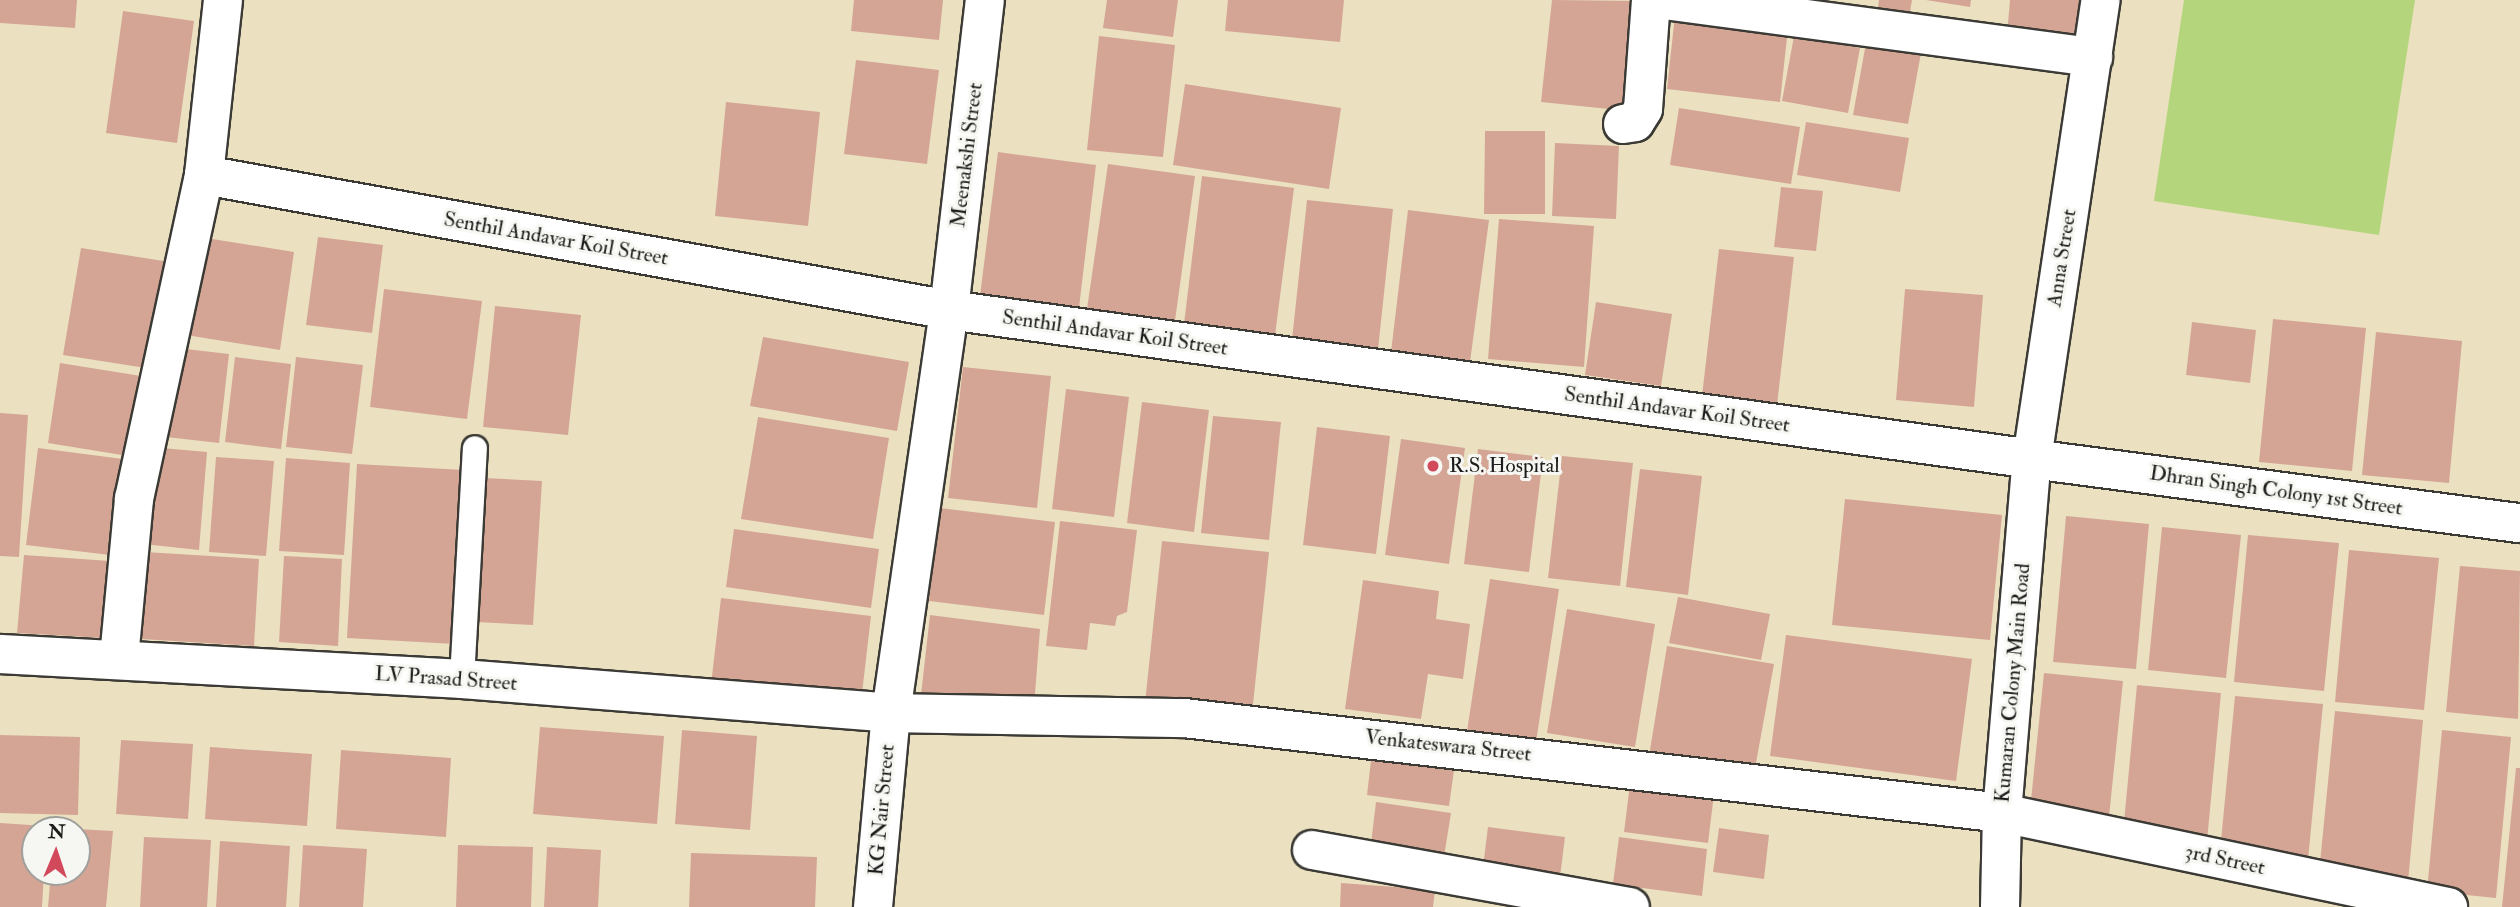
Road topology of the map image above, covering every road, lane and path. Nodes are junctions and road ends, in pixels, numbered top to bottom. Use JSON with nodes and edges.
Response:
{"nodes":[{"id":1,"x":223,"y":0,"type":"edge"},
{"id":2,"x":985,"y":0,"type":"edge"},
{"id":3,"x":1651,"y":0,"type":"edge"},
{"id":4,"x":1664,"y":0,"type":"edge"},
{"id":5,"x":2101,"y":0,"type":"edge"},
{"id":6,"x":2093,"y":57,"type":"junction"},
{"id":7,"x":1623,"y":124,"type":"dead end"},
{"id":8,"x":204,"y":175,"type":"junction"},
{"id":9,"x":948,"y":310,"type":"junction"},
{"id":10,"x":475,"y":448,"type":"dead end"},
{"id":11,"x":2032,"y":459,"type":"junction"},
{"id":12,"x":2520,"y":523,"type":"edge"},
{"id":13,"x":0,"y":653,"type":"edge"},
{"id":14,"x":119,"y":658,"type":"junction"},
{"id":15,"x":462,"y":679,"type":"junction"},
{"id":16,"x":891,"y":713,"type":"junction"},
{"id":17,"x":2002,"y":813,"type":"junction"},
{"id":18,"x":1312,"y":850,"type":"dead end"},
{"id":19,"x":873,"y":907,"type":"edge"},
{"id":20,"x":1630,"y":907,"type":"edge"},
{"id":21,"x":2000,"y":907,"type":"edge"},
{"id":22,"x":2448,"y":907,"type":"edge"}],
"edges":[{"from":1,"to":8,"type":"street"},
{"from":2,"to":9,"type":"street","name":"Meenakshi Street"},
{"from":3,"to":7,"type":"street"},
{"from":4,"to":6,"type":"street"},
{"from":5,"to":6,"type":"street","name":"Anna Street"},
{"from":6,"to":11,"type":"street","name":"Anna Street"},
{"from":8,"to":9,"type":"street","name":"Senthil Andavar Koil Street"},
{"from":8,"to":14,"type":"street"},
{"from":9,"to":11,"type":"street","name":"Senthil Andavar Koil Street"},
{"from":9,"to":16,"type":"street","name":"Meenakshi Street"},
{"from":10,"to":15,"type":"lane"},
{"from":11,"to":12,"type":"street","name":"Dhran Singh Colony 1st Street"},
{"from":11,"to":17,"type":"street","name":"Kumaran Colony Main Road"},
{"from":13,"to":14,"type":"street","name":"LV Prasad Street"},
{"from":14,"to":15,"type":"street","name":"LV Prasad Street"},
{"from":15,"to":16,"type":"street","name":"LV Prasad Street"},
{"from":16,"to":17,"type":"street","name":"Venkateswara Street"},
{"from":16,"to":19,"type":"street","name":"KG Nair Street"},
{"from":17,"to":21,"type":"street","name":"Kumaran Colony Main Road"},
{"from":17,"to":22,"type":"street","name":"3rd Street"},
{"from":18,"to":20,"type":"street"}]}
